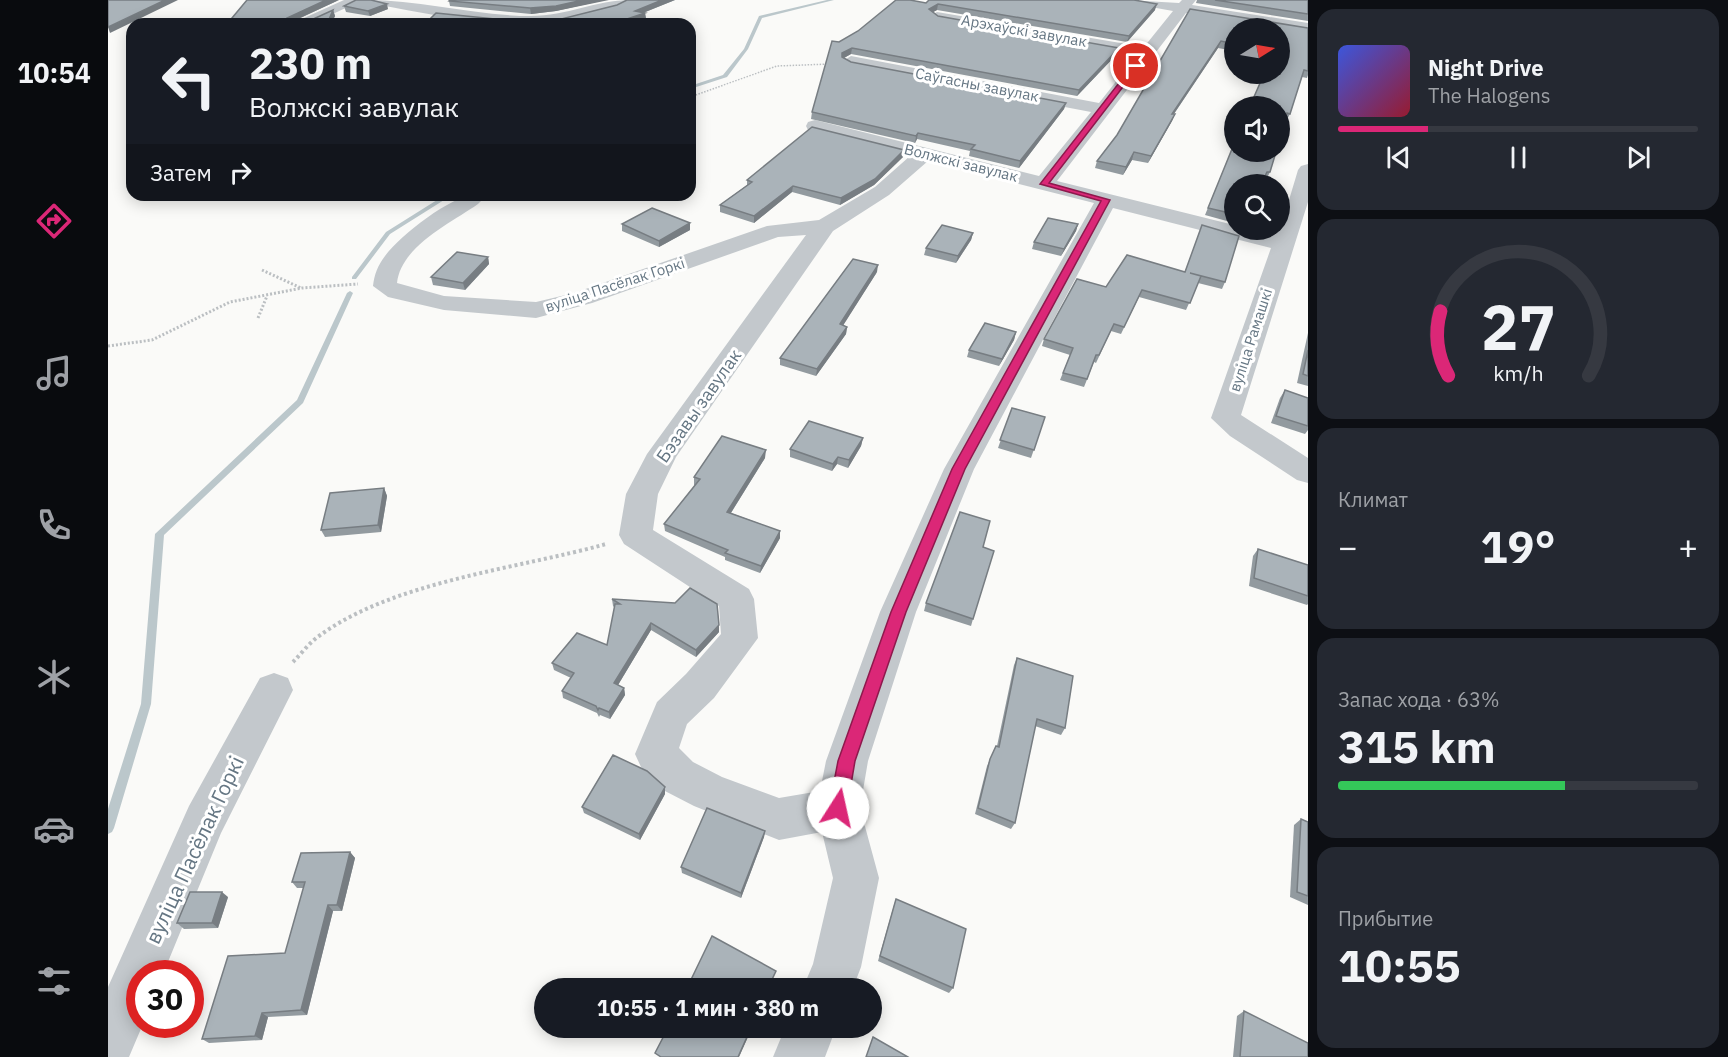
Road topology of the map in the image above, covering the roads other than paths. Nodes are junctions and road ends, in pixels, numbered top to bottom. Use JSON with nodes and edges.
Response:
{"nodes":[{"id":1,"x":356,"y":0,"type":"edge"},
{"id":2,"x":374,"y":0,"type":"edge"},
{"id":3,"x":623,"y":0,"type":"edge"},
{"id":4,"x":1134,"y":0,"type":"edge"},
{"id":5,"x":1185,"y":4,"type":"edge"},
{"id":6,"x":937,"y":16,"type":"edge"},
{"id":7,"x":312,"y":18,"type":"edge"},
{"id":8,"x":507,"y":18,"type":"edge"},
{"id":9,"x":554,"y":18,"type":"edge"},
{"id":10,"x":1308,"y":28,"type":"edge"},
{"id":11,"x":1147,"y":52,"type":"junction"},
{"id":12,"x":851,"y":61,"type":"edge"},
{"id":13,"x":1102,"y":109,"type":"junction"},
{"id":14,"x":815,"y":126,"type":"edge"},
{"id":15,"x":923,"y":155,"type":"junction"},
{"id":16,"x":1308,"y":170,"type":"edge"},
{"id":17,"x":1044,"y":184,"type":"junction"},
{"id":18,"x":1106,"y":200,"type":"junction"},
{"id":19,"x":470,"y":201,"type":"edge"},
{"id":20,"x":825,"y":226,"type":"junction"},
{"id":21,"x":1282,"y":244,"type":"junction"},
{"id":22,"x":1308,"y":472,"type":"edge"},
{"id":23,"x":274,"y":690,"type":"road end"},
{"id":24,"x":838,"y":808,"type":"junction"},
{"id":25,"x":832,"y":978,"type":"edge"},
{"id":26,"x":807,"y":1038,"type":"edge"},
{"id":27,"x":108,"y":1046,"type":"edge"},
{"id":28,"x":799,"y":1057,"type":"edge"}],
"edges":[{"from":1,"to":7,"type":"street"},
{"from":2,"to":8,"type":"street"},
{"from":3,"to":9,"type":"street"},
{"from":4,"to":5,"type":"street"},
{"from":5,"to":10,"type":"street"},
{"from":5,"to":11,"type":"street"},
{"from":6,"to":11,"type":"street","name":"Арэхаўскі завулак"},
{"from":11,"to":13,"type":"street"},
{"from":12,"to":13,"type":"street","name":"Саўгасны завулак"},
{"from":13,"to":17,"type":"street"},
{"from":14,"to":15,"type":"street","name":"Волжскі завулак"},
{"from":15,"to":17,"type":"street","name":"Волжскі завулак"},
{"from":15,"to":20,"type":"street"},
{"from":16,"to":21,"type":"street","name":"вуліца Рамашкі"},
{"from":17,"to":18,"type":"street","name":"Волжскі завулак"},
{"from":18,"to":21,"type":"street","name":"Волжскі завулак"},
{"from":18,"to":24,"type":"street"},
{"from":19,"to":20,"type":"street","name":"вуліца Пасёлак Горкі"},
{"from":20,"to":24,"type":"street","name":"Бэзавы завулак"},
{"from":21,"to":22,"type":"street","name":"вуліца Рамашкі"},
{"from":23,"to":27,"type":"street","name":"вуліца Пасёлак Горкі"},
{"from":24,"to":25,"type":"street"},
{"from":26,"to":28,"type":"street"}]}
